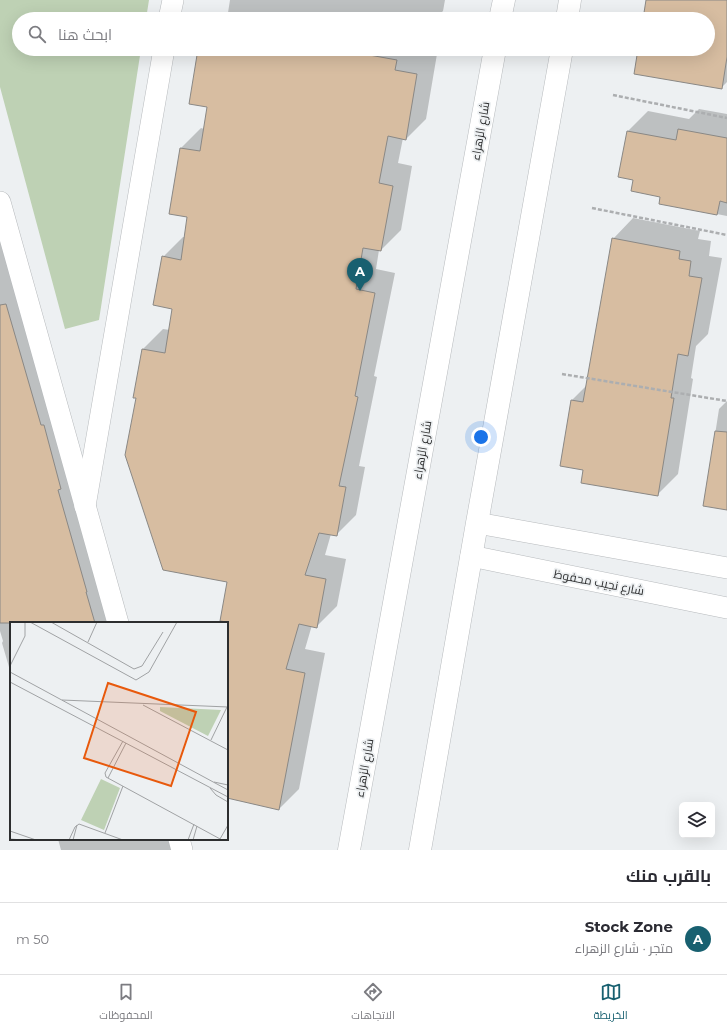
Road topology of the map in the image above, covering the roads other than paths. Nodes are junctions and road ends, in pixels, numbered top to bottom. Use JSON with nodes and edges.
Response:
{"nodes":[{"id":1,"x":173,"y":0,"type":"edge"},
{"id":2,"x":504,"y":0,"type":"edge"},
{"id":3,"x":570,"y":0,"type":"edge"},
{"id":4,"x":170,"y":12,"type":"edge"},
{"id":5,"x":501,"y":12,"type":"edge"},
{"id":6,"x":568,"y":12,"type":"edge"},
{"id":7,"x":163,"y":56,"type":"edge"},
{"id":8,"x":494,"y":56,"type":"edge"},
{"id":9,"x":561,"y":56,"type":"edge"},
{"id":10,"x":0,"y":202,"type":"edge"},
{"id":11,"x":85,"y":506,"type":"junction"},
{"id":12,"x":477,"y":523,"type":"junction"},
{"id":13,"x":471,"y":556,"type":"junction"},
{"id":14,"x":727,"y":568,"type":"edge"},
{"id":15,"x":727,"y":608,"type":"edge"},
{"id":16,"x":118,"y":622,"type":"edge"},
{"id":17,"x":178,"y":840,"type":"edge"},
{"id":18,"x":182,"y":850,"type":"edge"},
{"id":19,"x":349,"y":850,"type":"edge"},
{"id":20,"x":420,"y":850,"type":"edge"}],
"edges":[{"from":1,"to":4,"type":"street"},
{"from":2,"to":5,"type":"main road"},
{"from":3,"to":6,"type":"main road"},
{"from":7,"to":11,"type":"street"},
{"from":8,"to":19,"type":"main road","name":"شارع الزهراء"},
{"from":9,"to":12,"type":"main road"},
{"from":10,"to":11,"type":"street"},
{"from":11,"to":16,"type":"street"},
{"from":12,"to":13,"type":"main road"},
{"from":12,"to":14,"type":"street"},
{"from":13,"to":15,"type":"street","name":"شارع نجيب محفوظ"},
{"from":13,"to":20,"type":"main road"},
{"from":17,"to":18,"type":"street"}]}
